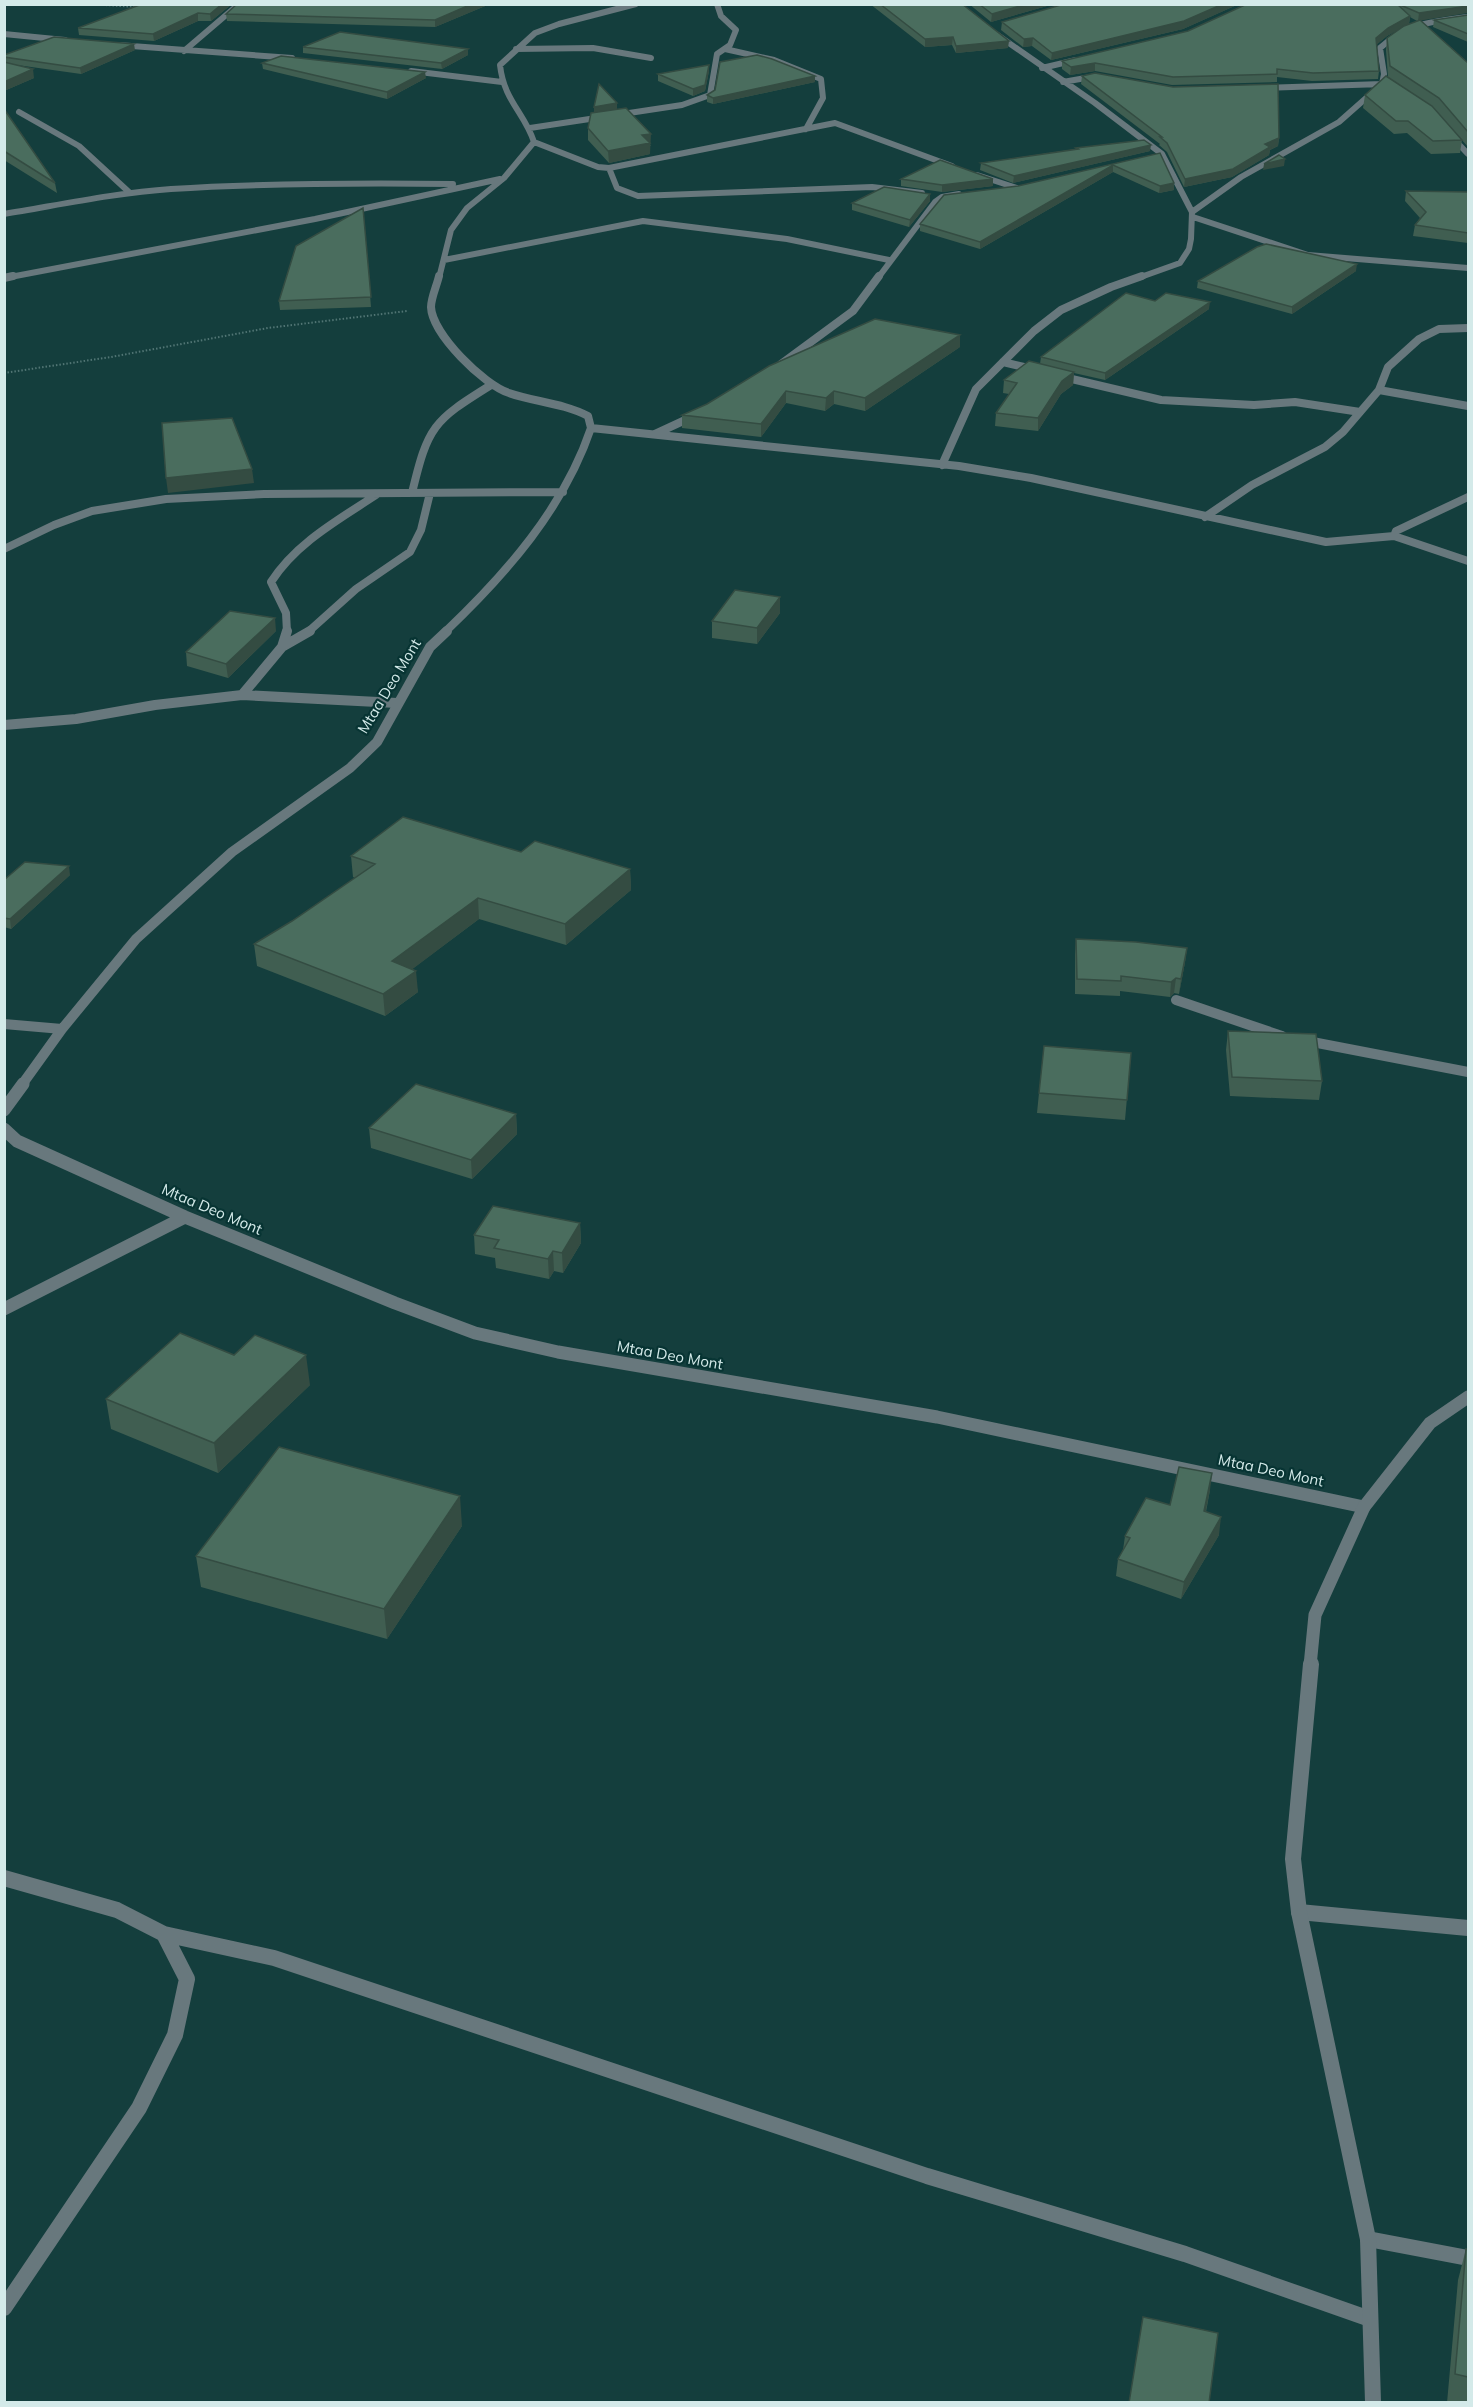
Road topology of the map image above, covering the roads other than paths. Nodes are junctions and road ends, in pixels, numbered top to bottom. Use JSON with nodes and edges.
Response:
{"nodes":[{"id":1,"x":239,"y":4,"type":"edge"},
{"id":2,"x":612,"y":4,"type":"edge"},
{"id":3,"x":717,"y":4,"type":"edge"},
{"id":4,"x":633,"y":5,"type":"edge"},
{"id":5,"x":1468,"y":17,"type":"edge"},
{"id":6,"x":988,"y":27,"type":"edge"},
{"id":7,"x":4,"y":34,"type":"edge"},
{"id":8,"x":76,"y":41,"type":"edge"},
{"id":9,"x":112,"y":44,"type":"edge"},
{"id":10,"x":516,"y":49,"type":"junction"},
{"id":11,"x":725,"y":49,"type":"junction"},
{"id":12,"x":184,"y":51,"type":"junction"},
{"id":13,"x":651,"y":58,"type":"dead end"},
{"id":14,"x":1086,"y":58,"type":"edge"},
{"id":15,"x":302,"y":59,"type":"edge"},
{"id":16,"x":400,"y":69,"type":"edge"},
{"id":17,"x":1042,"y":69,"type":"junction"},
{"id":18,"x":1102,"y":77,"type":"edge"},
{"id":19,"x":502,"y":82,"type":"junction"},
{"id":20,"x":1063,"y":82,"type":"junction"},
{"id":21,"x":1382,"y":82,"type":"junction"},
{"id":22,"x":1391,"y":87,"type":"edge"},
{"id":23,"x":1255,"y":89,"type":"edge"},
{"id":24,"x":20,"y":112,"type":"dead end"},
{"id":25,"x":530,"y":128,"type":"junction"},
{"id":26,"x":806,"y":129,"type":"junction"},
{"id":27,"x":1444,"y":129,"type":"edge"},
{"id":28,"x":534,"y":142,"type":"junction"},
{"id":29,"x":1162,"y":154,"type":"junction"},
{"id":30,"x":1468,"y":154,"type":"edge"},
{"id":31,"x":1151,"y":157,"type":"edge"},
{"id":32,"x":956,"y":167,"type":"edge"},
{"id":33,"x":609,"y":168,"type":"junction"},
{"id":34,"x":966,"y":171,"type":"edge"},
{"id":35,"x":504,"y":178,"type":"junction"},
{"id":36,"x":472,"y":185,"type":"junction"},
{"id":37,"x":1027,"y":186,"type":"edge"},
{"id":38,"x":1017,"y":188,"type":"junction"},
{"id":39,"x":995,"y":190,"type":"edge"},
{"id":40,"x":973,"y":192,"type":"edge"},
{"id":41,"x":130,"y":193,"type":"junction"},
{"id":42,"x":942,"y":197,"type":"junction"},
{"id":43,"x":4,"y":214,"type":"edge"},
{"id":44,"x":1192,"y":214,"type":"junction"},
{"id":45,"x":444,"y":260,"type":"junction"},
{"id":46,"x":890,"y":260,"type":"junction"},
{"id":47,"x":1468,"y":268,"type":"edge"},
{"id":48,"x":4,"y":278,"type":"edge"},
{"id":49,"x":1468,"y":327,"type":"edge"},
{"id":50,"x":1003,"y":362,"type":"junction"},
{"id":51,"x":772,"y":370,"type":"edge"},
{"id":52,"x":491,"y":385,"type":"junction"},
{"id":53,"x":1379,"y":390,"type":"junction"},
{"id":54,"x":1468,"y":406,"type":"edge"},
{"id":55,"x":704,"y":411,"type":"edge"},
{"id":56,"x":1360,"y":412,"type":"junction"},
{"id":57,"x":591,"y":428,"type":"junction"},
{"id":58,"x":654,"y":435,"type":"junction"},
{"id":59,"x":942,"y":465,"type":"junction"},
{"id":60,"x":563,"y":492,"type":"junction"},
{"id":61,"x":412,"y":493,"type":"junction"},
{"id":62,"x":430,"y":493,"type":"junction"},
{"id":63,"x":377,"y":494,"type":"junction"},
{"id":64,"x":1468,"y":497,"type":"edge"},
{"id":65,"x":1205,"y":516,"type":"junction"},
{"id":66,"x":1394,"y":536,"type":"junction"},
{"id":67,"x":4,"y":549,"type":"edge"},
{"id":68,"x":1468,"y":561,"type":"edge"},
{"id":69,"x":282,"y":647,"type":"junction"},
{"id":70,"x":242,"y":695,"type":"junction"},
{"id":71,"x":397,"y":704,"type":"junction"},
{"id":72,"x":4,"y":725,"type":"edge"},
{"id":73,"x":1176,"y":1000,"type":"dead end"},
{"id":74,"x":4,"y":1024,"type":"edge"},
{"id":75,"x":62,"y":1029,"type":"junction"},
{"id":76,"x":1468,"y":1072,"type":"edge"},
{"id":77,"x":4,"y":1110,"type":"edge"},
{"id":78,"x":4,"y":1129,"type":"edge"},
{"id":79,"x":185,"y":1216,"type":"junction"},
{"id":80,"x":4,"y":1309,"type":"edge"},
{"id":81,"x":1468,"y":1397,"type":"edge"},
{"id":82,"x":1364,"y":1507,"type":"junction"},
{"id":83,"x":4,"y":1878,"type":"edge"},
{"id":84,"x":1299,"y":1912,"type":"junction"},
{"id":85,"x":1468,"y":1928,"type":"edge"},
{"id":86,"x":164,"y":1934,"type":"junction"},
{"id":87,"x":1368,"y":2239,"type":"junction"},
{"id":88,"x":1468,"y":2258,"type":"edge"},
{"id":89,"x":4,"y":2307,"type":"edge"},
{"id":90,"x":1370,"y":2319,"type":"junction"},
{"id":91,"x":1373,"y":2403,"type":"edge"}],
"edges":[{"from":1,"to":12,"type":"street"},
{"from":2,"to":4,"type":"street"},
{"from":3,"to":11,"type":"street"},
{"from":4,"to":10,"type":"street"},
{"from":5,"to":21,"type":"street"},
{"from":6,"to":17,"type":"street"},
{"from":7,"to":8,"type":"street"},
{"from":9,"to":12,"type":"street"},
{"from":10,"to":13,"type":"street"},
{"from":10,"to":19,"type":"street"},
{"from":11,"to":25,"type":"street"},
{"from":11,"to":26,"type":"street"},
{"from":12,"to":15,"type":"street"},
{"from":14,"to":17,"type":"street"},
{"from":16,"to":19,"type":"street"},
{"from":17,"to":20,"type":"street"},
{"from":18,"to":20,"type":"street"},
{"from":19,"to":25,"type":"street"},
{"from":20,"to":29,"type":"street"},
{"from":21,"to":22,"type":"street"},
{"from":21,"to":23,"type":"street"},
{"from":21,"to":44,"type":"street"},
{"from":24,"to":41,"type":"street"},
{"from":25,"to":28,"type":"street"},
{"from":26,"to":32,"type":"street"},
{"from":26,"to":33,"type":"street"},
{"from":27,"to":30,"type":"street"},
{"from":28,"to":33,"type":"street"},
{"from":28,"to":35,"type":"street"},
{"from":29,"to":31,"type":"street"},
{"from":29,"to":44,"type":"street"},
{"from":33,"to":42,"type":"street"},
{"from":34,"to":38,"type":"street"},
{"from":35,"to":36,"type":"street"},
{"from":35,"to":45,"type":"street"},
{"from":36,"to":41,"type":"street"},
{"from":36,"to":48,"type":"street"},
{"from":37,"to":38,"type":"street"},
{"from":38,"to":39,"type":"street"},
{"from":40,"to":42,"type":"street"},
{"from":41,"to":43,"type":"street"},
{"from":42,"to":46,"type":"street"},
{"from":44,"to":47,"type":"street"},
{"from":44,"to":50,"type":"street"},
{"from":45,"to":46,"type":"street"},
{"from":45,"to":52,"type":"street"},
{"from":46,"to":51,"type":"street"},
{"from":49,"to":53,"type":"street"},
{"from":50,"to":56,"type":"street"},
{"from":50,"to":59,"type":"street"},
{"from":52,"to":57,"type":"street"},
{"from":52,"to":61,"type":"street"},
{"from":53,"to":54,"type":"street"},
{"from":53,"to":56,"type":"street"},
{"from":55,"to":58,"type":"street"},
{"from":56,"to":65,"type":"street"},
{"from":57,"to":58,"type":"street"},
{"from":57,"to":60,"type":"street","name":"Mtaa Deo Mont"},
{"from":58,"to":59,"type":"street"},
{"from":59,"to":65,"type":"street"},
{"from":60,"to":62,"type":"street"},
{"from":60,"to":71,"type":"street","name":"Mtaa Deo Mont"},
{"from":61,"to":62,"type":"street"},
{"from":61,"to":63,"type":"street"},
{"from":62,"to":69,"type":"street"},
{"from":63,"to":67,"type":"street"},
{"from":63,"to":69,"type":"street"},
{"from":64,"to":66,"type":"street"},
{"from":65,"to":66,"type":"street"},
{"from":66,"to":68,"type":"street"},
{"from":69,"to":70,"type":"street"},
{"from":70,"to":71,"type":"street"},
{"from":70,"to":72,"type":"street"},
{"from":71,"to":75,"type":"street","name":"Mtaa Deo Mont"},
{"from":73,"to":76,"type":"street"},
{"from":74,"to":75,"type":"street"},
{"from":75,"to":77,"type":"street","name":"Mtaa Deo Mont"},
{"from":78,"to":79,"type":"street","name":"Mtaa Deo Mont"},
{"from":79,"to":80,"type":"street"},
{"from":79,"to":82,"type":"street","name":"Mtaa Deo Mont"},
{"from":81,"to":82,"type":"street"},
{"from":82,"to":84,"type":"street"},
{"from":83,"to":86,"type":"street"},
{"from":84,"to":85,"type":"street"},
{"from":84,"to":87,"type":"street"},
{"from":86,"to":89,"type":"street"},
{"from":86,"to":90,"type":"street"},
{"from":87,"to":88,"type":"street"},
{"from":87,"to":90,"type":"street"},
{"from":90,"to":91,"type":"street"}]}
